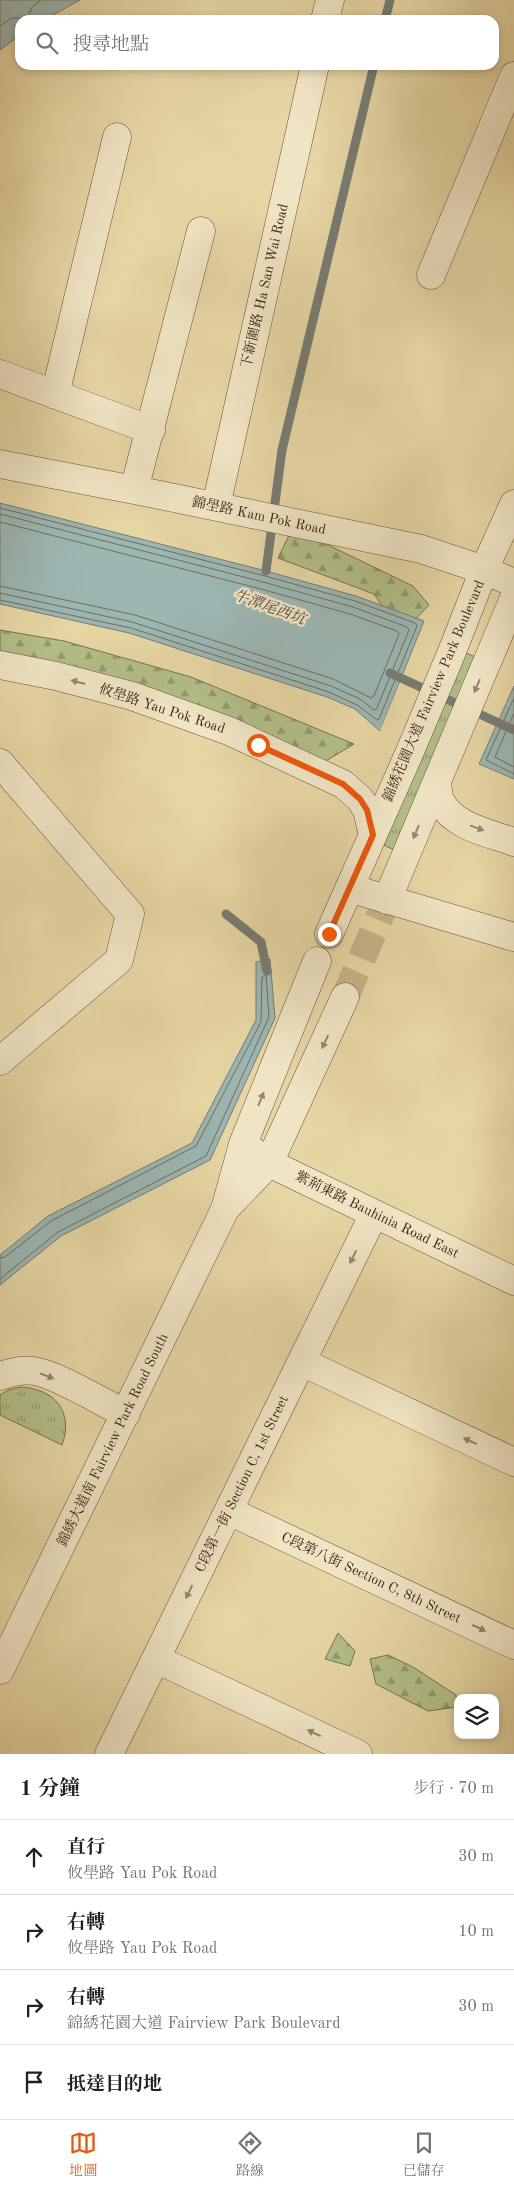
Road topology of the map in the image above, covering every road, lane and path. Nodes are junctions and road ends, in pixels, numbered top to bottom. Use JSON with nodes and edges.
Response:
{"nodes":[{"id":1,"x":330,"y":0,"type":"edge"},
{"id":2,"x":326,"y":15,"type":"edge"},
{"id":3,"x":314,"y":70,"type":"edge"},
{"id":4,"x":514,"y":76,"type":"edge"},
{"id":5,"x":117,"y":137,"type":"dead end"},
{"id":6,"x":202,"y":231,"type":"dead end"},
{"id":7,"x":431,"y":275,"type":"dead end"},
{"id":8,"x":0,"y":374,"type":"edge"},
{"id":9,"x":55,"y":395,"type":"junction"},
{"id":10,"x":151,"y":430,"type":"junction"},
{"id":11,"x":0,"y":464,"type":"edge"},
{"id":12,"x":134,"y":490,"type":"junction"},
{"id":13,"x":514,"y":504,"type":"edge"},
{"id":14,"x":216,"y":506,"type":"junction"},
{"id":15,"x":484,"y":570,"type":"junction"},
{"id":16,"x":514,"y":583,"type":"edge"},
{"id":17,"x":514,"y":598,"type":"edge"},
{"id":18,"x":0,"y":665,"type":"edge"},
{"id":19,"x":0,"y":763,"type":"edge"},
{"id":20,"x":439,"y":777,"type":"junction"},
{"id":21,"x":373,"y":835,"type":"junction"},
{"id":22,"x":514,"y":842,"type":"edge"},
{"id":23,"x":349,"y":888,"type":"junction"},
{"id":24,"x":387,"y":900,"type":"junction"},
{"id":25,"x":329,"y":934,"type":"dead end"},
{"id":26,"x":514,"y":937,"type":"edge"},
{"id":27,"x":317,"y":961,"type":"dead end"},
{"id":28,"x":345,"y":997,"type":"tunnel mouth"},
{"id":29,"x":0,"y":1062,"type":"edge"},
{"id":30,"x":243,"y":1144,"type":"junction"},
{"id":31,"x":269,"y":1163,"type":"junction"},
{"id":32,"x":226,"y":1209,"type":"junction"},
{"id":33,"x":374,"y":1214,"type":"junction"},
{"id":34,"x":514,"y":1282,"type":"edge"},
{"id":35,"x":302,"y":1362,"type":"junction"},
{"id":36,"x":0,"y":1376,"type":"edge"},
{"id":37,"x":126,"y":1414,"type":"junction"},
{"id":38,"x":514,"y":1462,"type":"edge"},
{"id":39,"x":229,"y":1511,"type":"junction"},
{"id":40,"x":514,"y":1645,"type":"edge"},
{"id":41,"x":156,"y":1659,"type":"junction"},
{"id":42,"x":0,"y":1670,"type":"edge"},
{"id":43,"x":110,"y":1754,"type":"edge"},
{"id":44,"x":358,"y":1754,"type":"edge"}],
"edges":[{"from":1,"to":2,"type":"street"},
{"from":3,"to":14,"type":"street","name":"下新圍路 Ha San Wai Road"},
{"from":4,"to":7,"type":"street"},
{"from":5,"to":9,"type":"street"},
{"from":6,"to":10,"type":"street"},
{"from":8,"to":9,"type":"street"},
{"from":9,"to":10,"type":"street"},
{"from":10,"to":12,"type":"street"},
{"from":11,"to":12,"type":"street","name":"錦壆路 Kam Pok Road"},
{"from":12,"to":14,"type":"street","name":"錦壆路 Kam Pok Road"},
{"from":13,"to":15,"type":"street","name":"錦綉花園大道 Fairview Park Boulevard"},
{"from":14,"to":15,"type":"street","name":"錦壆路 Kam Pok Road"},
{"from":15,"to":16,"type":"street","name":"錦壆路 Kam Pok Road"},
{"from":15,"to":21,"type":"street","name":"錦綉花園大道 Fairview Park Boulevard"},
{"from":17,"to":20,"type":"street","one_way":true},
{"from":21,"to":18,"type":"street","name":"攸壆路 Yau Pok Road","one_way":true},
{"from":19,"to":29,"type":"street"},
{"from":20,"to":22,"type":"street","one_way":true},
{"from":20,"to":24,"type":"street","one_way":true},
{"from":21,"to":23,"type":"street","name":"錦綉花園大道 Fairview Park Boulevard"},
{"from":23,"to":24,"type":"street"},
{"from":23,"to":25,"type":"street","name":"錦綉花園大道 Fairview Park Boulevard"},
{"from":24,"to":26,"type":"street"},
{"from":30,"to":27,"type":"street","name":"錦綉大道南 Fairview Park Road South","one_way":true},
{"from":28,"to":31,"type":"street","name":"錦綉大道南 Fairview Park Road South","one_way":true},
{"from":30,"to":31,"type":"street","name":"紫荊東路 Bauhinia Road East"},
{"from":30,"to":32,"type":"street","name":"錦綉大道南 Fairview Park Road South"},
{"from":31,"to":32,"type":"street","name":"錦綉大道南 Fairview Park Road South"},
{"from":31,"to":33,"type":"street","name":"紫荊東路 Bauhinia Road East"},
{"from":32,"to":37,"type":"street","name":"錦綉大道南 Fairview Park Road South"},
{"from":33,"to":34,"type":"street","name":"紫荊東路 Bauhinia Road East"},
{"from":33,"to":35,"type":"street","name":"C段第一街 Section C, 1st Street","one_way":true},
{"from":38,"to":35,"type":"street","one_way":true},
{"from":35,"to":39,"type":"street","name":"C段第一街 Section C, 1st Street"},
{"from":36,"to":37,"type":"street","one_way":true},
{"from":37,"to":42,"type":"street","name":"錦綉大道南 Fairview Park Road South"},
{"from":39,"to":40,"type":"street","name":"C段第八街 Section C, 8th Street","one_way":true},
{"from":39,"to":41,"type":"street","name":"C段第一街 Section C, 1st Street","one_way":true},
{"from":41,"to":43,"type":"street","name":"C段第一街 Section C, 1st Street"},
{"from":44,"to":41,"type":"street","one_way":true}]}
